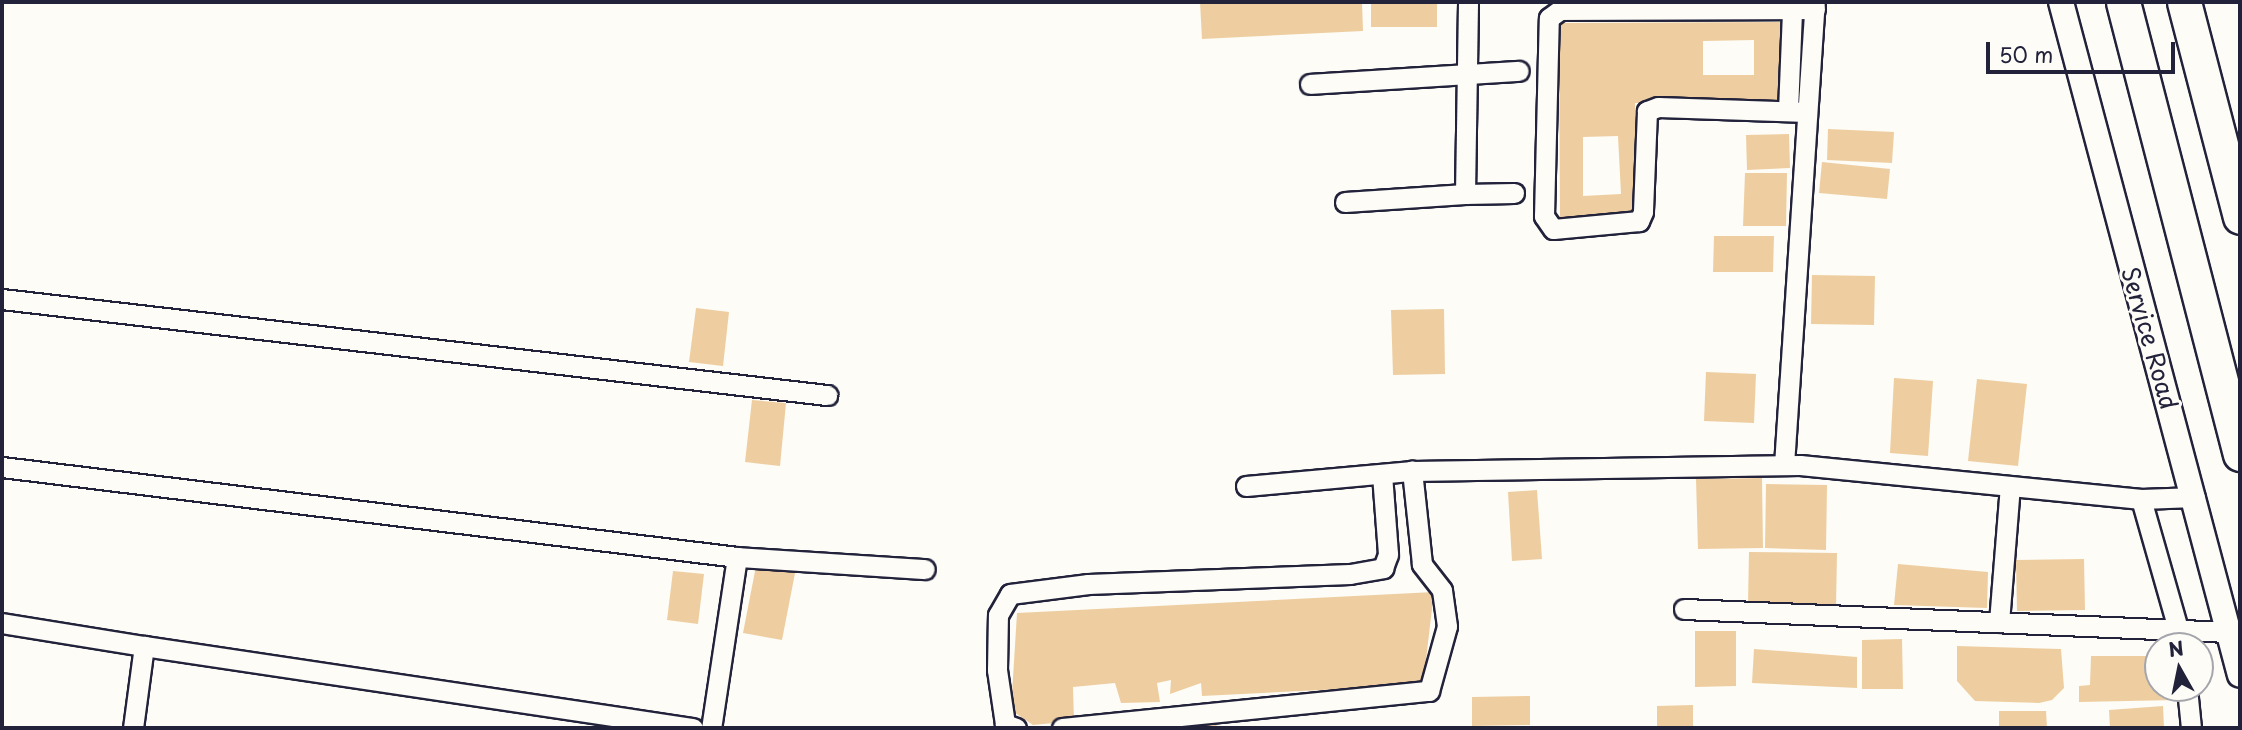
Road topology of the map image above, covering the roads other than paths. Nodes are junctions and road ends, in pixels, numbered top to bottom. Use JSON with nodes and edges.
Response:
{"nodes":[{"id":1,"x":1468,"y":2,"type":"edge"},
{"id":2,"x":2061,"y":2,"type":"edge"},
{"id":3,"x":2123,"y":2,"type":"edge"},
{"id":4,"x":2184,"y":2,"type":"edge"},
{"id":5,"x":1815,"y":6,"type":"edge"},
{"id":6,"x":1792,"y":10,"type":"junction"},
{"id":7,"x":1519,"y":71,"type":"dead end"},
{"id":8,"x":1470,"y":75,"type":"junction"},
{"id":9,"x":1310,"y":84,"type":"dead end"},
{"id":10,"x":1798,"y":112,"type":"junction"},
{"id":11,"x":1514,"y":193,"type":"dead end"},
{"id":12,"x":1465,"y":194,"type":"junction"},
{"id":13,"x":1345,"y":202,"type":"dead end"},
{"id":14,"x":2240,"y":217,"type":"edge"},
{"id":15,"x":2,"y":299,"type":"edge"},
{"id":16,"x":827,"y":395,"type":"dead end"},
{"id":17,"x":2240,"y":454,"type":"edge"},
{"id":18,"x":1784,"y":465,"type":"junction"},
{"id":19,"x":2,"y":467,"type":"edge"},
{"id":20,"x":1412,"y":471,"type":"junction"},
{"id":21,"x":1382,"y":474,"type":"junction"},
{"id":22,"x":1246,"y":486,"type":"dead end"},
{"id":23,"x":2010,"y":486,"type":"junction"},
{"id":24,"x":2195,"y":497,"type":"junction"},
{"id":25,"x":2141,"y":499,"type":"junction"},
{"id":26,"x":737,"y":557,"type":"junction"},
{"id":27,"x":925,"y":569,"type":"dead end"},
{"id":28,"x":1684,"y":609,"type":"dead end"},
{"id":29,"x":1999,"y":622,"type":"junction"},
{"id":30,"x":2,"y":623,"type":"edge"},
{"id":31,"x":2180,"y":632,"type":"edge"},
{"id":32,"x":2229,"y":632,"type":"junction"},
{"id":33,"x":2214,"y":634,"type":"edge"},
{"id":34,"x":2144,"y":635,"type":"edge"},
{"id":35,"x":144,"y":646,"type":"junction"},
{"id":36,"x":2240,"y":674,"type":"edge"},
{"id":37,"x":2188,"y":702,"type":"edge"},
{"id":38,"x":133,"y":728,"type":"edge"},
{"id":39,"x":693,"y":728,"type":"edge"},
{"id":40,"x":711,"y":728,"type":"edge"},
{"id":41,"x":1016,"y":728,"type":"edge"},
{"id":42,"x":1062,"y":728,"type":"edge"},
{"id":43,"x":2190,"y":728,"type":"edge"}],
"edges":[{"from":1,"to":8,"type":"street"},
{"from":2,"to":24,"type":"street","name":"Service Road"},
{"from":3,"to":17,"type":"highway"},
{"from":4,"to":14,"type":"highway"},
{"from":5,"to":6,"type":"street"},
{"from":5,"to":10,"type":"street"},
{"from":6,"to":10,"type":"street"},
{"from":6,"to":10,"type":"street"},
{"from":7,"to":8,"type":"street"},
{"from":8,"to":9,"type":"street"},
{"from":8,"to":12,"type":"street"},
{"from":10,"to":18,"type":"street"},
{"from":11,"to":12,"type":"street"},
{"from":12,"to":13,"type":"street"},
{"from":15,"to":16,"type":"street"},
{"from":18,"to":20,"type":"street"},
{"from":18,"to":23,"type":"street"},
{"from":19,"to":26,"type":"street"},
{"from":20,"to":21,"type":"street"},
{"from":20,"to":42,"type":"street"},
{"from":21,"to":22,"type":"street"},
{"from":21,"to":41,"type":"street"},
{"from":23,"to":25,"type":"street"},
{"from":23,"to":29,"type":"street"},
{"from":24,"to":25,"type":"street"},
{"from":24,"to":32,"type":"street","name":"Service Road"},
{"from":25,"to":31,"type":"street"},
{"from":26,"to":27,"type":"street"},
{"from":26,"to":40,"type":"street"},
{"from":28,"to":29,"type":"street"},
{"from":29,"to":34,"type":"street"},
{"from":30,"to":35,"type":"street"},
{"from":32,"to":33,"type":"street"},
{"from":32,"to":36,"type":"street","name":"Service Road"},
{"from":35,"to":38,"type":"street"},
{"from":35,"to":39,"type":"street"},
{"from":37,"to":43,"type":"street"}]}
